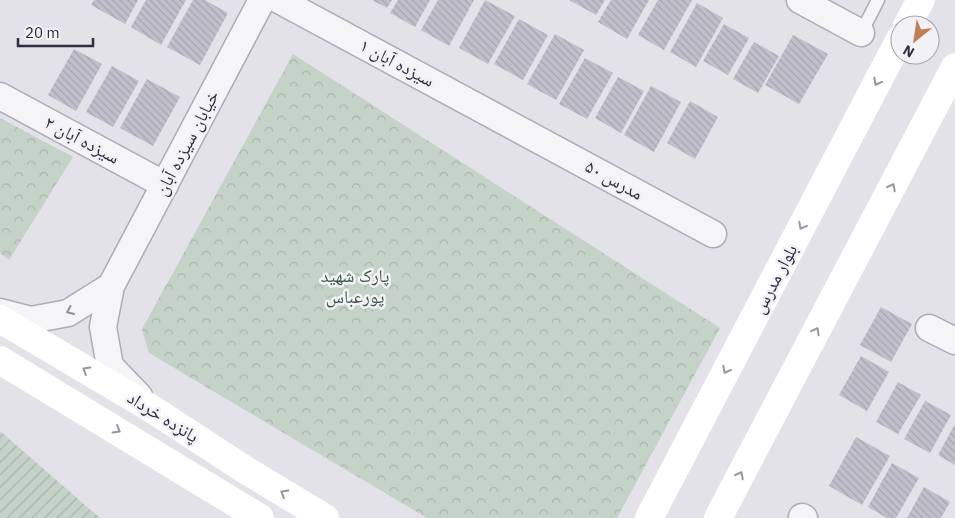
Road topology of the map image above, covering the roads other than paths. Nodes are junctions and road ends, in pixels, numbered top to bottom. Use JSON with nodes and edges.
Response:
{"nodes":[{"id":1,"x":262,"y":0,"type":"edge"},
{"id":2,"x":278,"y":0,"type":"edge"},
{"id":3,"x":800,"y":0,"type":"edge"},
{"id":4,"x":878,"y":0,"type":"edge"},
{"id":5,"x":921,"y":0,"type":"edge"},
{"id":6,"x":913,"y":15,"type":"edge"},
{"id":7,"x":861,"y":33,"type":"joint"},
{"id":8,"x":890,"y":58,"type":"edge"},
{"id":9,"x":955,"y":67,"type":"edge"},
{"id":10,"x":0,"y":96,"type":"edge"},
{"id":11,"x":516,"y":127,"type":"joint"},
{"id":12,"x":165,"y":185,"type":"junction"},
{"id":13,"x":713,"y":234,"type":"dead end"},
{"id":14,"x":112,"y":286,"type":"junction"},
{"id":15,"x":0,"y":312,"type":"edge"},
{"id":16,"x":0,"y":319,"type":"edge"},
{"id":17,"x":929,"y":328,"type":"dead end"},
{"id":18,"x":955,"y":341,"type":"edge"},
{"id":19,"x":0,"y":360,"type":"edge"},
{"id":20,"x":152,"y":409,"type":"junction"},
{"id":21,"x":248,"y":471,"type":"junction"},
{"id":22,"x":232,"y":500,"type":"junction"},
{"id":23,"x":649,"y":517,"type":"edge"},
{"id":24,"x":260,"y":518,"type":"edge"},
{"id":25,"x":325,"y":518,"type":"edge"},
{"id":26,"x":718,"y":518,"type":"edge"}],
"edges":[{"from":1,"to":12,"type":"street","name":"خیابان سیزده آبان"},
{"from":2,"to":11,"type":"street","name":"سیزده آبان ۱"},
{"from":3,"to":7,"type":"street"},
{"from":4,"to":7,"type":"lane"},
{"from":5,"to":6,"type":"main road"},
{"from":8,"to":23,"type":"main road","name":"بلوار مدرس","one_way":true},
{"from":26,"to":9,"type":"main road","one_way":true},
{"from":10,"to":12,"type":"street","name":"سیزده آبان ۲"},
{"from":11,"to":13,"type":"street","name":"مدرس ۵۰"},
{"from":12,"to":14,"type":"street","name":"خیابان سیزده آبان"},
{"from":14,"to":15,"type":"street","one_way":true},
{"from":14,"to":20,"type":"street","name":"خیابان سیزده آبان"},
{"from":20,"to":16,"type":"main road","name":"پانزده خرداد","one_way":true},
{"from":17,"to":18,"type":"street"},
{"from":19,"to":22,"type":"main road","name":"پانزده خرداد","one_way":true},
{"from":20,"to":21,"type":"main road","name":"پانزده خرداد"},
{"from":21,"to":22,"type":"main road"},
{"from":25,"to":21,"type":"main road","name":"پانزده خرداد","one_way":true},
{"from":22,"to":24,"type":"main road","name":"پانزده خرداد"}]}
